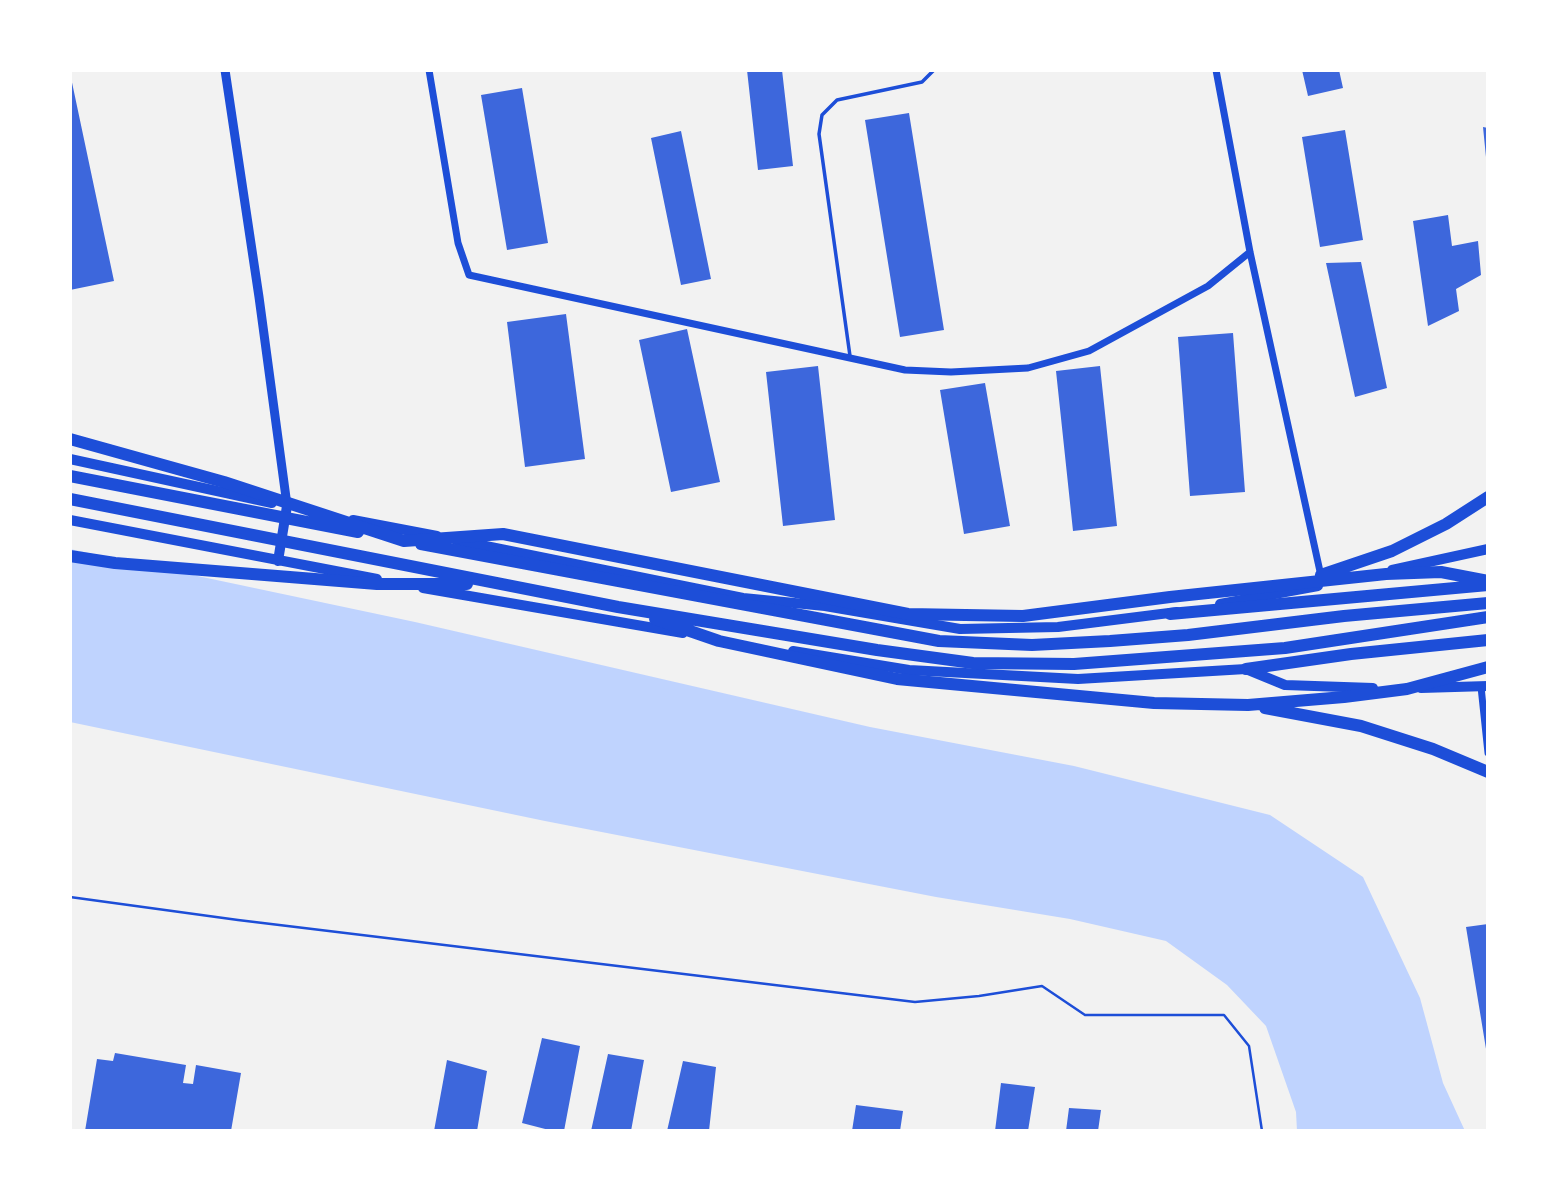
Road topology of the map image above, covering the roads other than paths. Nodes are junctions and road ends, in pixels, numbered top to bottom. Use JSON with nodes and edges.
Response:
{"nodes":[{"id":1,"x":225,"y":70,"type":"edge"},
{"id":2,"x":429,"y":70,"type":"edge"},
{"id":3,"x":934,"y":70,"type":"edge"},
{"id":4,"x":1216,"y":70,"type":"edge"},
{"id":5,"x":1250,"y":252,"type":"junction"},
{"id":6,"x":851,"y":359,"type":"junction"},
{"id":7,"x":70,"y":439,"type":"edge"},
{"id":8,"x":70,"y":459,"type":"edge"},
{"id":9,"x":70,"y":476,"type":"edge"},
{"id":10,"x":1488,"y":497,"type":"edge"},
{"id":11,"x":70,"y":499,"type":"edge"},
{"id":12,"x":287,"y":506,"type":"junction"},
{"id":13,"x":70,"y":520,"type":"edge"},
{"id":14,"x":404,"y":541,"type":"junction"},
{"id":15,"x":1488,"y":549,"type":"edge"},
{"id":16,"x":70,"y":556,"type":"edge"},
{"id":17,"x":278,"y":561,"type":"junction"},
{"id":18,"x":1301,"y":582,"type":"junction"},
{"id":19,"x":1488,"y":583,"type":"edge"},
{"id":20,"x":494,"y":584,"type":"junction"},
{"id":21,"x":1323,"y":585,"type":"junction"},
{"id":22,"x":1488,"y":603,"type":"edge"},
{"id":23,"x":618,"y":607,"type":"junction"},
{"id":24,"x":1170,"y":614,"type":"junction"},
{"id":25,"x":1488,"y":617,"type":"edge"},
{"id":26,"x":1488,"y":640,"type":"edge"},
{"id":27,"x":1488,"y":667,"type":"edge"},
{"id":28,"x":1246,"y":670,"type":"junction"},
{"id":29,"x":1484,"y":687,"type":"edge"},
{"id":30,"x":1248,"y":705,"type":"junction"},
{"id":31,"x":1488,"y":753,"type":"edge"},
{"id":32,"x":1488,"y":772,"type":"edge"}],
"edges":[{"from":1,"to":12,"type":"street"},
{"from":2,"to":6,"type":"street"},
{"from":3,"to":6,"type":"lane"},
{"from":4,"to":5,"type":"street"},
{"from":5,"to":6,"type":"street"},
{"from":5,"to":21,"type":"street"},
{"from":7,"to":14,"type":"highway"},
{"from":8,"to":12,"type":"main road"},
{"from":9,"to":14,"type":"highway"},
{"from":10,"to":18,"type":"highway"},
{"from":11,"to":20,"type":"highway"},
{"from":12,"to":17,"type":"main road"},
{"from":12,"to":24,"type":"main road"},
{"from":13,"to":17,"type":"main road"},
{"from":14,"to":18,"type":"highway"},
{"from":14,"to":22,"type":"highway"},
{"from":15,"to":21,"type":"main road"},
{"from":16,"to":20,"type":"highway"},
{"from":17,"to":28,"type":"main road"},
{"from":18,"to":19,"type":"highway"},
{"from":19,"to":24,"type":"highway"},
{"from":20,"to":23,"type":"highway"},
{"from":21,"to":24,"type":"main road"},
{"from":23,"to":25,"type":"highway"},
{"from":23,"to":30,"type":"highway"},
{"from":26,"to":28,"type":"highway"},
{"from":27,"to":30,"type":"highway"},
{"from":28,"to":29,"type":"main road"},
{"from":29,"to":31,"type":"street"},
{"from":30,"to":32,"type":"highway"}]}
